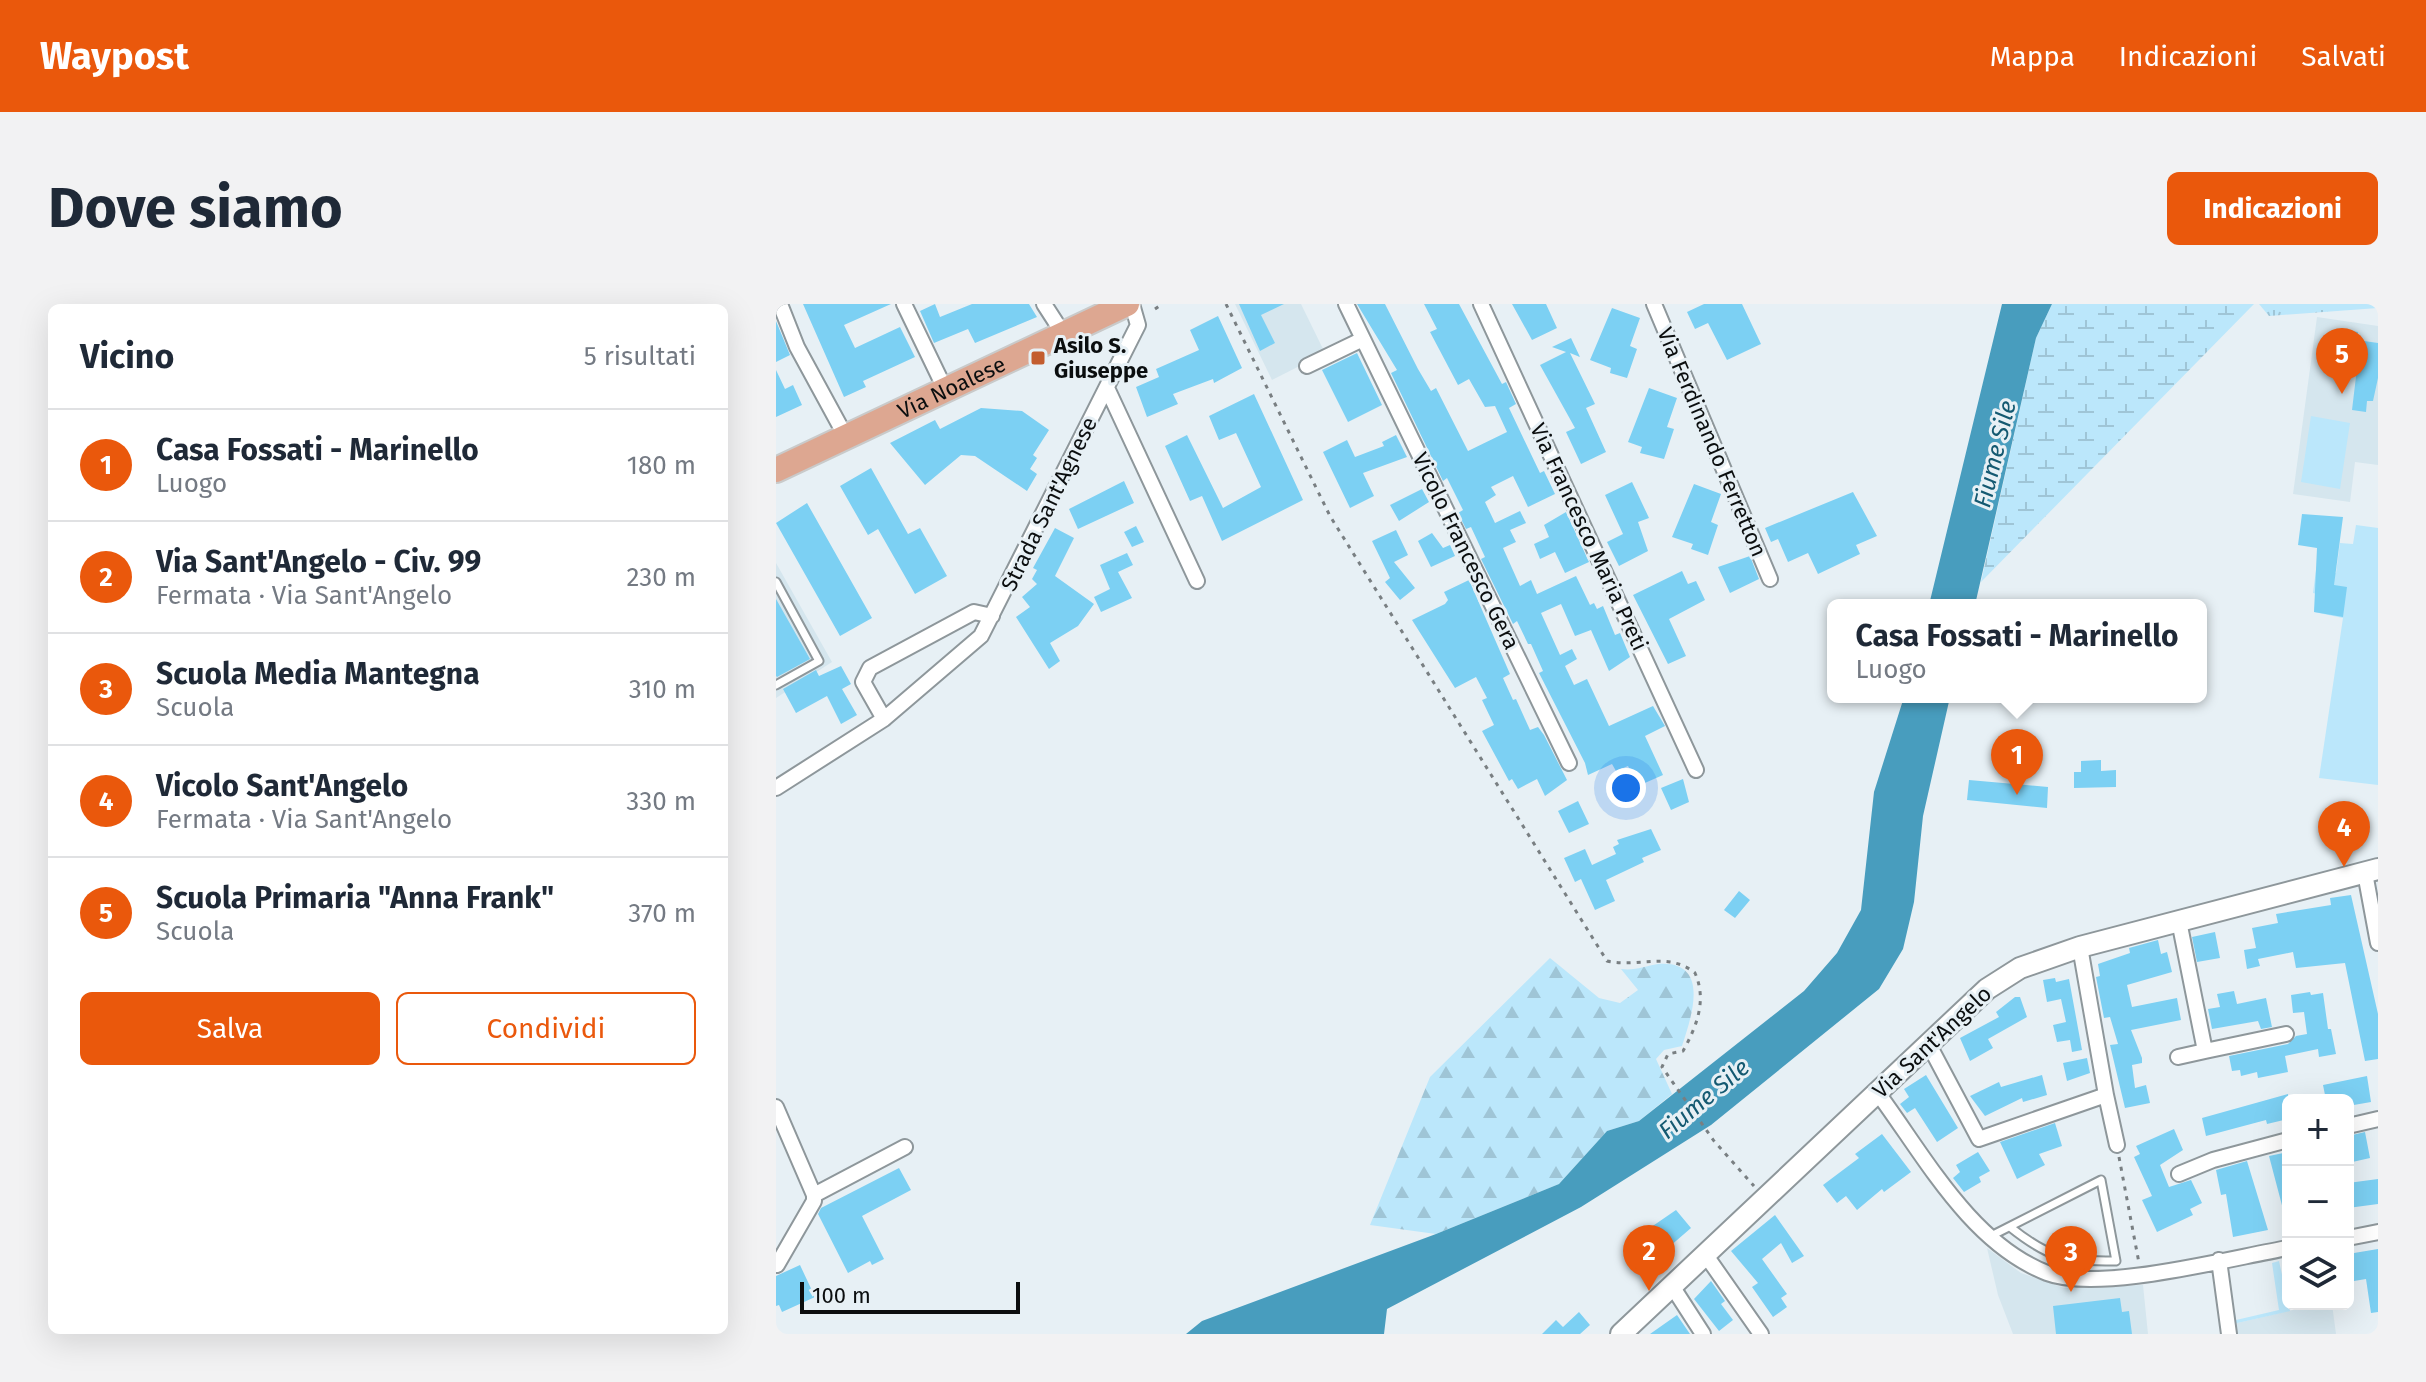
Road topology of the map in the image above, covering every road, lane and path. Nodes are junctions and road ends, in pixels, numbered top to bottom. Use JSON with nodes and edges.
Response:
{"nodes":[{"id":1,"x":780,"y":304,"type":"edge"},
{"id":2,"x":904,"y":304,"type":"edge"},
{"id":3,"x":1044,"y":304,"type":"edge"},
{"id":4,"x":1130,"y":304,"type":"edge"},
{"id":5,"x":1162,"y":304,"type":"edge"},
{"id":6,"x":1226,"y":304,"type":"edge"},
{"id":7,"x":1346,"y":304,"type":"edge"},
{"id":8,"x":1481,"y":304,"type":"edge"},
{"id":9,"x":1654,"y":304,"type":"edge"},
{"id":10,"x":1155,"y":309,"type":"dead end"},
{"id":11,"x":1064,"y":335,"type":"junction"},
{"id":12,"x":1363,"y":339,"type":"junction"},
{"id":13,"x":1307,"y":366,"type":"dead end"},
{"id":14,"x":1107,"y":388,"type":"junction"},
{"id":15,"x":946,"y":391,"type":"junction"},
{"id":16,"x":846,"y":437,"type":"junction"},
{"id":17,"x":776,"y":470,"type":"edge"},
{"id":18,"x":1770,"y":579,"type":"dead end"},
{"id":19,"x":1197,"y":581,"type":"dead end"},
{"id":20,"x":776,"y":582,"type":"edge"},
{"id":21,"x":992,"y":616,"type":"junction"},
{"id":22,"x":776,"y":685,"type":"edge"},
{"id":23,"x":884,"y":719,"type":"junction"},
{"id":24,"x":1569,"y":763,"type":"dead end"},
{"id":25,"x":1696,"y":770,"type":"dead end"},
{"id":26,"x":776,"y":788,"type":"edge"},
{"id":27,"x":2372,"y":871,"type":"edge"},
{"id":28,"x":2179,"y":921,"type":"junction"},
{"id":29,"x":2378,"y":943,"type":"edge"},
{"id":30,"x":2080,"y":947,"type":"junction"},
{"id":31,"x":2286,"y":1034,"type":"dead end"},
{"id":32,"x":1928,"y":1043,"type":"junction"},
{"id":33,"x":2205,"y":1051,"type":"junction"},
{"id":34,"x":2178,"y":1057,"type":"dead end"},
{"id":35,"x":1877,"y":1092,"type":"junction"},
{"id":36,"x":2106,"y":1095,"type":"junction"},
{"id":37,"x":776,"y":1107,"type":"edge"},
{"id":38,"x":2378,"y":1119,"type":"edge"},
{"id":39,"x":2354,"y":1125,"type":"edge"},
{"id":40,"x":2282,"y":1142,"type":"edge"},
{"id":41,"x":2117,"y":1145,"type":"joint"},
{"id":42,"x":905,"y":1147,"type":"dead end"},
{"id":43,"x":2179,"y":1174,"type":"dead end"},
{"id":44,"x":814,"y":1195,"type":"junction"},
{"id":45,"x":1765,"y":1198,"type":"junction"},
{"id":46,"x":2010,"y":1227,"type":"junction"},
{"id":47,"x":2378,"y":1232,"type":"edge"},
{"id":48,"x":1991,"y":1236,"type":"junction"},
{"id":49,"x":2354,"y":1237,"type":"edge"},
{"id":50,"x":2282,"y":1249,"type":"edge"},
{"id":51,"x":1705,"y":1254,"type":"junction"},
{"id":52,"x":2219,"y":1260,"type":"junction"},
{"id":53,"x":777,"y":1265,"type":"edge"},
{"id":54,"x":2141,"y":1274,"type":"junction"},
{"id":55,"x":1672,"y":1286,"type":"junction"},
{"id":56,"x":1621,"y":1334,"type":"edge"},
{"id":57,"x":1703,"y":1334,"type":"edge"},
{"id":58,"x":1761,"y":1334,"type":"edge"},
{"id":59,"x":2229,"y":1334,"type":"edge"}],
"edges":[{"from":1,"to":16,"type":"street"},
{"from":2,"to":15,"type":"street"},
{"from":3,"to":11,"type":"street"},
{"from":4,"to":11,"type":"main road","name":"Via Noalese"},
{"from":4,"to":14,"type":"street","name":"Strada Sant'Agnese"},
{"from":5,"to":10,"type":"path"},
{"from":6,"to":45,"type":"path"},
{"from":7,"to":12,"type":"street","name":"Vicolo Francesco Gera"},
{"from":8,"to":25,"type":"street","name":"Via Francesco Maria Preti"},
{"from":9,"to":18,"type":"street","name":"Via Ferdinando Ferretton"},
{"from":11,"to":15,"type":"main road","name":"Via Noalese"},
{"from":12,"to":13,"type":"street"},
{"from":12,"to":24,"type":"street","name":"Vicolo Francesco Gera"},
{"from":14,"to":19,"type":"street"},
{"from":14,"to":21,"type":"street","name":"Strada Sant'Agnese"},
{"from":15,"to":16,"type":"main road","name":"Via Noalese"},
{"from":16,"to":17,"type":"main road","name":"Via Noalese"},
{"from":20,"to":22,"type":"lane"},
{"from":21,"to":23,"type":"street","name":"Strada Sant'Agnese"},
{"from":21,"to":23,"type":"street","name":"Strada Sant'Agnese"},
{"from":23,"to":26,"type":"street","name":"Strada Sant'Agnese"},
{"from":27,"to":28,"type":"street","name":"Via Sant'Angelo"},
{"from":27,"to":29,"type":"street","name":"Via Sant'Angelo"},
{"from":28,"to":30,"type":"street","name":"Via Sant'Angelo"},
{"from":28,"to":33,"type":"street"},
{"from":30,"to":32,"type":"street","name":"Via Sant'Angelo"},
{"from":30,"to":36,"type":"street"},
{"from":31,"to":33,"type":"street"},
{"from":32,"to":35,"type":"street","name":"Via Sant'Angelo"},
{"from":32,"to":36,"type":"street"},
{"from":33,"to":34,"type":"street"},
{"from":35,"to":45,"type":"street","name":"Via Sant'Angelo"},
{"from":35,"to":48,"type":"street"},
{"from":36,"to":41,"type":"street"},
{"from":37,"to":44,"type":"street"},
{"from":38,"to":39,"type":"street"},
{"from":40,"to":43,"type":"street"},
{"from":41,"to":54,"type":"path"},
{"from":42,"to":44,"type":"street"},
{"from":44,"to":53,"type":"street"},
{"from":45,"to":51,"type":"street","name":"Via Sant'Angelo"},
{"from":46,"to":46,"type":"lane"},
{"from":46,"to":48,"type":"lane"},
{"from":47,"to":49,"type":"street"},
{"from":48,"to":54,"type":"street"},
{"from":50,"to":52,"type":"street"},
{"from":51,"to":55,"type":"street","name":"Via Sant'Angelo"},
{"from":51,"to":58,"type":"street"},
{"from":52,"to":54,"type":"street"},
{"from":52,"to":59,"type":"street"},
{"from":55,"to":56,"type":"street","name":"Via Sant'Angelo"},
{"from":55,"to":57,"type":"street"}]}
